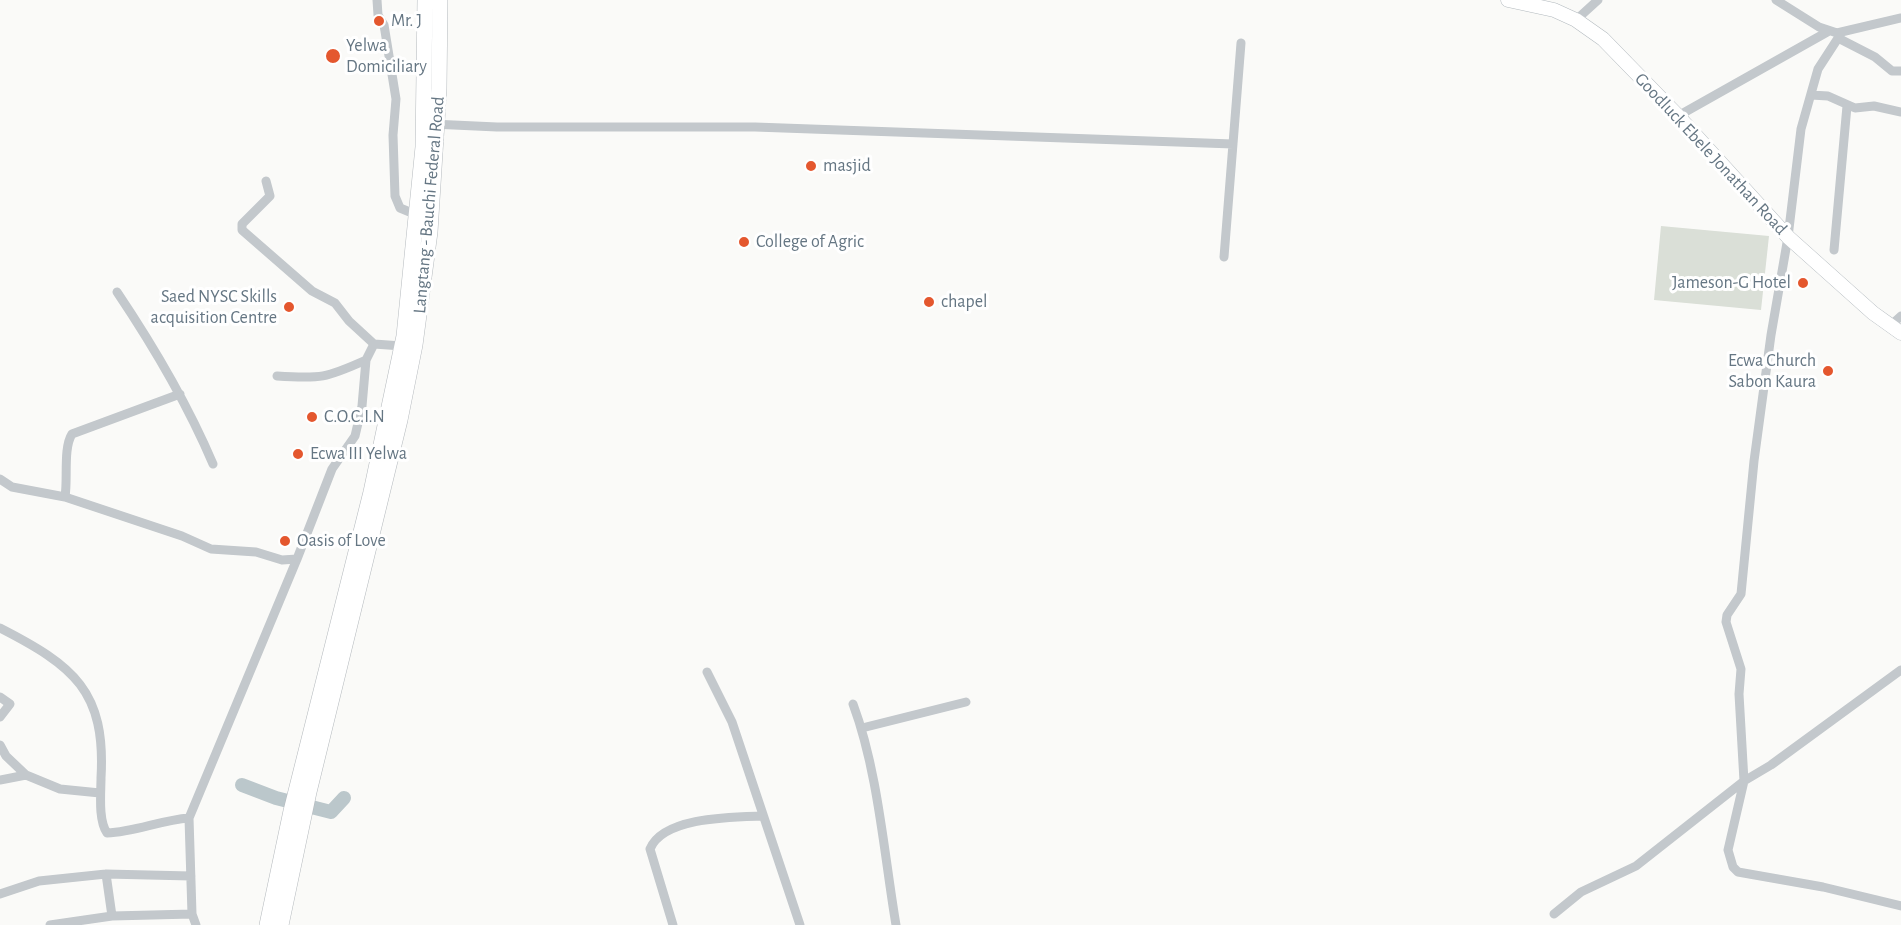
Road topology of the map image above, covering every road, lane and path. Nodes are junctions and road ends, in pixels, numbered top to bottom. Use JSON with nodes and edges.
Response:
{"nodes":[{"id":1,"x":377,"y":0,"type":"edge"},
{"id":2,"x":425,"y":0,"type":"edge"},
{"id":3,"x":440,"y":0,"type":"edge"},
{"id":4,"x":1508,"y":0,"type":"edge"},
{"id":5,"x":1598,"y":0,"type":"edge"},
{"id":6,"x":1776,"y":0,"type":"edge"},
{"id":7,"x":1901,"y":18,"type":"edge"},
{"id":8,"x":1576,"y":20,"type":"junction"},
{"id":9,"x":1829,"y":31,"type":"junction"},
{"id":10,"x":1840,"y":35,"type":"junction"},
{"id":11,"x":1241,"y":43,"type":"dead end"},
{"id":12,"x":1901,"y":71,"type":"edge"},
{"id":13,"x":1811,"y":95,"type":"junction"},
{"id":14,"x":1847,"y":106,"type":"junction"},
{"id":15,"x":1901,"y":112,"type":"edge"},
{"id":16,"x":1678,"y":116,"type":"junction"},
{"id":17,"x":431,"y":124,"type":"junction"},
{"id":18,"x":1233,"y":144,"type":"junction"},
{"id":19,"x":266,"y":181,"type":"dead end"},
{"id":20,"x":417,"y":214,"type":"junction"},
{"id":21,"x":1788,"y":237,"type":"junction"},
{"id":22,"x":1834,"y":250,"type":"dead end"},
{"id":23,"x":1224,"y":257,"type":"dead end"},
{"id":24,"x":117,"y":292,"type":"dead end"},
{"id":25,"x":1898,"y":325,"type":"edge"},
{"id":26,"x":374,"y":344,"type":"junction"},
{"id":27,"x":402,"y":346,"type":"junction"},
{"id":28,"x":366,"y":360,"type":"junction"},
{"id":29,"x":277,"y":376,"type":"dead end"},
{"id":30,"x":180,"y":394,"type":"junction"},
{"id":31,"x":213,"y":464,"type":"dead end"},
{"id":32,"x":0,"y":479,"type":"edge"},
{"id":33,"x":65,"y":497,"type":"junction"},
{"id":34,"x":297,"y":560,"type":"junction"},
{"id":35,"x":0,"y":628,"type":"edge"},
{"id":36,"x":1901,"y":670,"type":"edge"},
{"id":37,"x":706,"y":672,"type":"dead end"},
{"id":38,"x":0,"y":697,"type":"edge"},
{"id":39,"x":966,"y":702,"type":"dead end"},
{"id":40,"x":853,"y":704,"type":"dead end"},
{"id":41,"x":0,"y":717,"type":"edge"},
{"id":42,"x":862,"y":728,"type":"junction"},
{"id":43,"x":0,"y":745,"type":"edge"},
{"id":44,"x":26,"y":775,"type":"junction"},
{"id":45,"x":0,"y":780,"type":"edge"},
{"id":46,"x":1744,"y":781,"type":"junction"},
{"id":47,"x":303,"y":790,"type":"junction"},
{"id":48,"x":100,"y":793,"type":"junction"},
{"id":49,"x":298,"y":813,"type":"junction"},
{"id":50,"x":762,"y":816,"type":"junction"},
{"id":51,"x":189,"y":818,"type":"junction"},
{"id":52,"x":106,"y":874,"type":"junction"},
{"id":53,"x":191,"y":876,"type":"junction"},
{"id":54,"x":0,"y":894,"type":"edge"},
{"id":55,"x":1901,"y":906,"type":"edge"},
{"id":56,"x":192,"y":914,"type":"junction"},
{"id":57,"x":1554,"y":914,"type":"dead end"},
{"id":58,"x":112,"y":916,"type":"junction"},
{"id":59,"x":50,"y":925,"type":"edge"},
{"id":60,"x":196,"y":925,"type":"edge"},
{"id":61,"x":267,"y":925,"type":"edge"},
{"id":62,"x":281,"y":925,"type":"edge"},
{"id":63,"x":673,"y":925,"type":"edge"},
{"id":64,"x":800,"y":925,"type":"edge"},
{"id":65,"x":896,"y":925,"type":"edge"}],
"edges":[{"from":1,"to":20,"type":"street"},
{"from":2,"to":17,"type":"main road"},
{"from":3,"to":17,"type":"main road","name":"Langtang - Bauchi Federal Road"},
{"from":4,"to":8,"type":"main road","name":"Goodluck Ebele Jonathan Road"},
{"from":5,"to":8,"type":"street"},
{"from":6,"to":9,"type":"street"},
{"from":7,"to":10,"type":"street"},
{"from":8,"to":16,"type":"main road","name":"Goodluck Ebele Jonathan Road"},
{"from":9,"to":10,"type":"street"},
{"from":9,"to":16,"type":"street"},
{"from":10,"to":12,"type":"street"},
{"from":10,"to":13,"type":"street"},
{"from":11,"to":18,"type":"street"},
{"from":13,"to":14,"type":"street"},
{"from":13,"to":21,"type":"street"},
{"from":14,"to":15,"type":"street"},
{"from":14,"to":22,"type":"street"},
{"from":16,"to":21,"type":"main road","name":"Goodluck Ebele Jonathan Road"},
{"from":17,"to":18,"type":"street"},
{"from":17,"to":20,"type":"main road"},
{"from":17,"to":47,"type":"main road","name":"Langtang - Bauchi Federal Road"},
{"from":18,"to":23,"type":"street"},
{"from":19,"to":26,"type":"street"},
{"from":20,"to":27,"type":"main road"},
{"from":21,"to":25,"type":"main road","name":"Goodluck Ebele Jonathan Road"},
{"from":21,"to":46,"type":"street"},
{"from":24,"to":30,"type":"street"},
{"from":26,"to":27,"type":"street"},
{"from":26,"to":28,"type":"street"},
{"from":27,"to":47,"type":"main road"},
{"from":28,"to":29,"type":"street"},
{"from":28,"to":34,"type":"street"},
{"from":30,"to":31,"type":"street"},
{"from":30,"to":33,"type":"street"},
{"from":32,"to":33,"type":"street"},
{"from":33,"to":34,"type":"street"},
{"from":34,"to":51,"type":"street"},
{"from":35,"to":48,"type":"street"},
{"from":36,"to":46,"type":"street"},
{"from":37,"to":50,"type":"street"},
{"from":38,"to":41,"type":"street"},
{"from":39,"to":42,"type":"street"},
{"from":40,"to":42,"type":"street"},
{"from":42,"to":65,"type":"street"},
{"from":43,"to":44,"type":"street"},
{"from":44,"to":45,"type":"street"},
{"from":44,"to":48,"type":"street"},
{"from":46,"to":55,"type":"street"},
{"from":46,"to":57,"type":"street"},
{"from":47,"to":49,"type":"main road"},
{"from":48,"to":51,"type":"street"},
{"from":49,"to":61,"type":"main road"},
{"from":49,"to":62,"type":"main road"},
{"from":50,"to":63,"type":"street"},
{"from":50,"to":64,"type":"street"},
{"from":51,"to":53,"type":"street"},
{"from":52,"to":53,"type":"street"},
{"from":52,"to":54,"type":"street"},
{"from":52,"to":58,"type":"street"},
{"from":53,"to":56,"type":"street"},
{"from":56,"to":58,"type":"street"},
{"from":56,"to":60,"type":"street"},
{"from":58,"to":59,"type":"street"}]}
